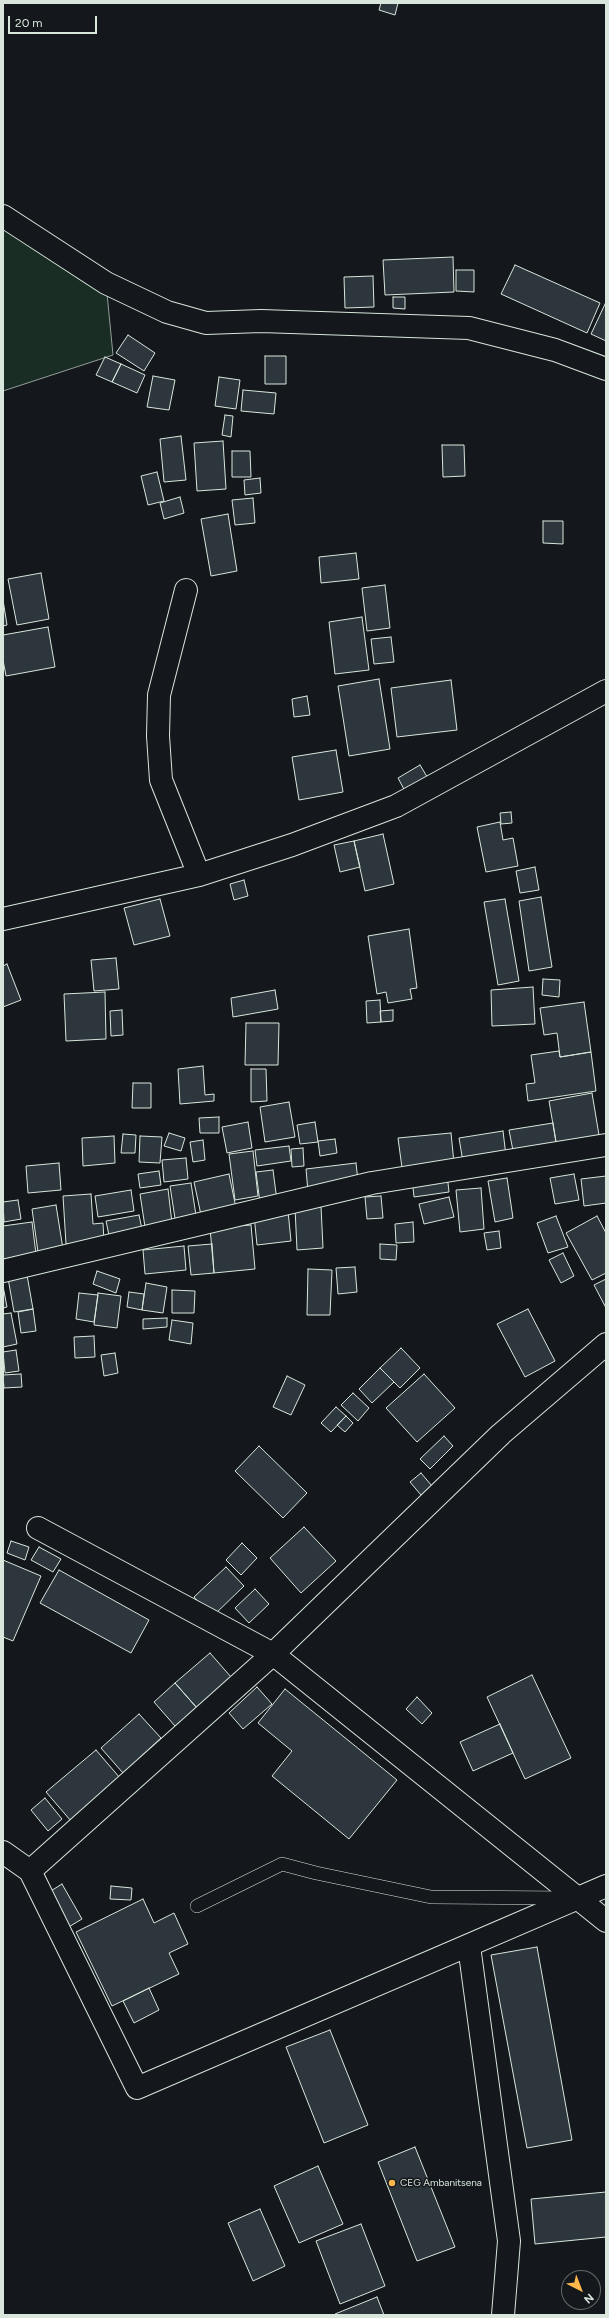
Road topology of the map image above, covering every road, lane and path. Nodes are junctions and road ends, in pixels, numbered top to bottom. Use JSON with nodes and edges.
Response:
{"nodes":[{"id":1,"x":3,"y":216,"type":"edge"},
{"id":2,"x":606,"y":369,"type":"edge"},
{"id":3,"x":186,"y":590,"type":"dead end"},
{"id":4,"x":606,"y":691,"type":"edge"},
{"id":5,"x":199,"y":875,"type":"junction"},
{"id":6,"x":3,"y":919,"type":"edge"},
{"id":7,"x":606,"y":1145,"type":"edge"},
{"id":8,"x":3,"y":1271,"type":"edge"},
{"id":9,"x":606,"y":1344,"type":"edge"},
{"id":10,"x":38,"y":1528,"type":"dead end"},
{"id":11,"x":273,"y":1654,"type":"junction"},
{"id":12,"x":3,"y":1852,"type":"edge"},
{"id":13,"x":30,"y":1871,"type":"junction"},
{"id":14,"x":606,"y":1886,"type":"edge"},
{"id":15,"x":576,"y":1898,"type":"junction"},
{"id":16,"x":197,"y":1906,"type":"dead end"},
{"id":17,"x":606,"y":1921,"type":"edge"},
{"id":18,"x":469,"y":1946,"type":"junction"},
{"id":19,"x":503,"y":2315,"type":"edge"}],
"edges":[{"from":1,"to":2,"type":"street"},
{"from":3,"to":5,"type":"street"},
{"from":4,"to":5,"type":"street"},
{"from":5,"to":6,"type":"street"},
{"from":7,"to":8,"type":"street"},
{"from":9,"to":11,"type":"street"},
{"from":10,"to":11,"type":"street"},
{"from":11,"to":13,"type":"street"},
{"from":11,"to":15,"type":"street"},
{"from":12,"to":13,"type":"street"},
{"from":13,"to":18,"type":"street"},
{"from":14,"to":15,"type":"street"},
{"from":15,"to":16,"type":"lane"},
{"from":15,"to":17,"type":"street"},
{"from":15,"to":18,"type":"street"},
{"from":18,"to":19,"type":"street"}]}
